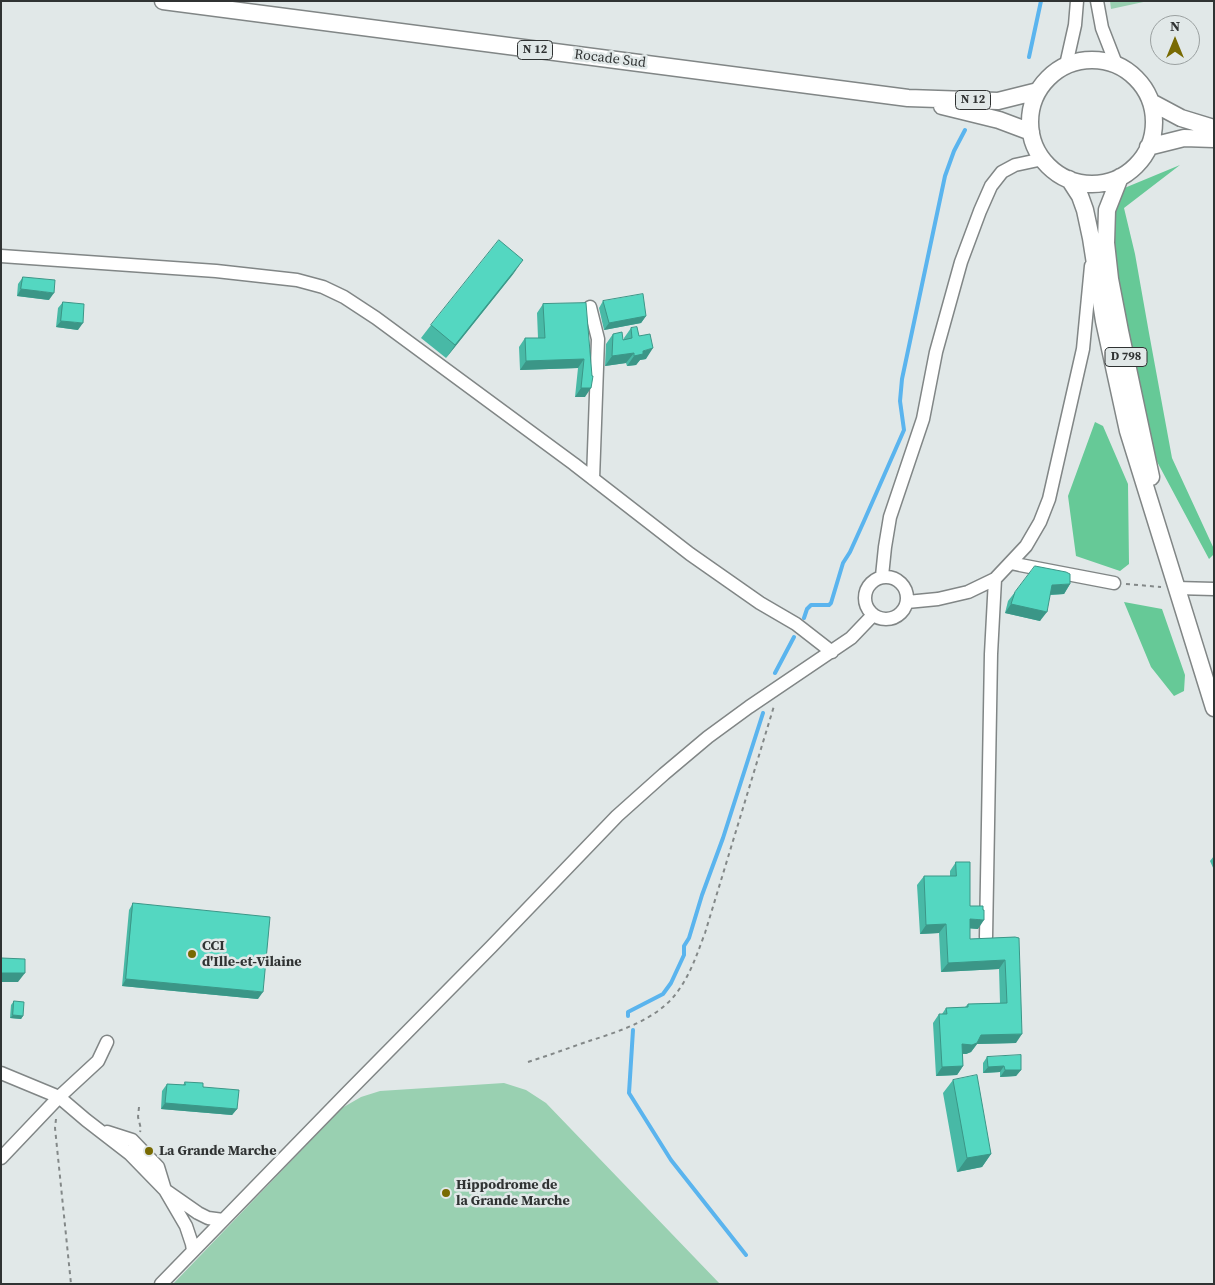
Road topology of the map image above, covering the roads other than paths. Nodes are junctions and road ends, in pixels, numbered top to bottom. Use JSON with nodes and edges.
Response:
{"nodes":[{"id":1,"x":163,"y":1,"type":"edge"},
{"id":2,"x":1077,"y":1,"type":"edge"},
{"id":3,"x":1097,"y":1,"type":"edge"},
{"id":4,"x":1116,"y":64,"type":"junction"},
{"id":5,"x":1066,"y":65,"type":"junction"},
{"id":6,"x":1038,"y":91,"type":"junction"},
{"id":7,"x":908,"y":98,"type":"junction"},
{"id":8,"x":1151,"y":102,"type":"junction"},
{"id":9,"x":1214,"y":128,"type":"edge"},
{"id":10,"x":1030,"y":132,"type":"junction"},
{"id":11,"x":1214,"y":139,"type":"edge"},
{"id":12,"x":1148,"y":147,"type":"junction"},
{"id":13,"x":1042,"y":160,"type":"junction"},
{"id":14,"x":1120,"y":176,"type":"junction"},
{"id":15,"x":1068,"y":179,"type":"junction"},
{"id":16,"x":1093,"y":251,"type":"junction"},
{"id":17,"x":1,"y":256,"type":"edge"},
{"id":18,"x":590,"y":307,"type":"dead end"},
{"id":19,"x":593,"y":479,"type":"junction"},
{"id":20,"x":1161,"y":539,"type":"junction"},
{"id":21,"x":1011,"y":563,"type":"junction"},
{"id":22,"x":882,"y":576,"type":"junction"},
{"id":23,"x":994,"y":579,"type":"junction"},
{"id":24,"x":1114,"y":583,"type":"road end"},
{"id":25,"x":1176,"y":588,"type":"junction"},
{"id":26,"x":1214,"y":589,"type":"edge"},
{"id":27,"x":907,"y":602,"type":"junction"},
{"id":28,"x":873,"y":615,"type":"junction"},
{"id":29,"x":832,"y":652,"type":"junction"},
{"id":30,"x":1214,"y":708,"type":"edge"},
{"id":31,"x":986,"y":937,"type":"edge"},
{"id":32,"x":108,"y":1042,"type":"dead end"},
{"id":33,"x":1,"y":1074,"type":"edge"},
{"id":34,"x":59,"y":1097,"type":"junction"},
{"id":35,"x":97,"y":1128,"type":"junction"},
{"id":36,"x":1,"y":1158,"type":"edge"},
{"id":37,"x":165,"y":1190,"type":"junction"},
{"id":38,"x":223,"y":1220,"type":"junction"},
{"id":39,"x":193,"y":1251,"type":"junction"},
{"id":40,"x":161,"y":1284,"type":"edge"}],
"edges":[{"from":1,"to":7,"type":"main road","name":"Rocade Sud","number":"N 12"},
{"from":2,"to":5,"type":"street"},
{"from":3,"to":4,"type":"street"},
{"from":4,"to":5,"type":"main road"},
{"from":4,"to":8,"type":"main road"},
{"from":5,"to":6,"type":"main road"},
{"from":6,"to":7,"type":"main road","name":"Rocade Sud","number":"N 12"},
{"from":6,"to":10,"type":"main road"},
{"from":7,"to":10,"type":"main road","name":"Rocade Sud","number":"N 12"},
{"from":8,"to":9,"type":"main road"},
{"from":8,"to":12,"type":"main road"},
{"from":10,"to":13,"type":"main road"},
{"from":11,"to":12,"type":"main road"},
{"from":12,"to":14,"type":"main road"},
{"from":13,"to":15,"type":"main road"},
{"from":13,"to":22,"type":"street"},
{"from":14,"to":15,"type":"main road"},
{"from":14,"to":20,"type":"main road","number":"D 798"},
{"from":15,"to":16,"type":"main road","number":"D 798"},
{"from":16,"to":20,"type":"main road","number":"D 798"},
{"from":16,"to":21,"type":"street"},
{"from":17,"to":19,"type":"street"},
{"from":18,"to":19,"type":"street"},
{"from":19,"to":29,"type":"street"},
{"from":20,"to":25,"type":"main road","number":"D 798"},
{"from":21,"to":23,"type":"street"},
{"from":21,"to":24,"type":"street"},
{"from":22,"to":27,"type":"street"},
{"from":22,"to":28,"type":"street"},
{"from":23,"to":27,"type":"street"},
{"from":23,"to":31,"type":"street"},
{"from":25,"to":26,"type":"street"},
{"from":25,"to":30,"type":"main road","number":"D 798"},
{"from":27,"to":28,"type":"street"},
{"from":28,"to":29,"type":"street"},
{"from":29,"to":38,"type":"street"},
{"from":32,"to":34,"type":"street"},
{"from":33,"to":34,"type":"street"},
{"from":34,"to":35,"type":"street"},
{"from":34,"to":36,"type":"street"},
{"from":35,"to":37,"type":"street"},
{"from":35,"to":37,"type":"street"},
{"from":37,"to":38,"type":"street"},
{"from":37,"to":39,"type":"street"},
{"from":38,"to":39,"type":"street"},
{"from":39,"to":40,"type":"street"}]}
